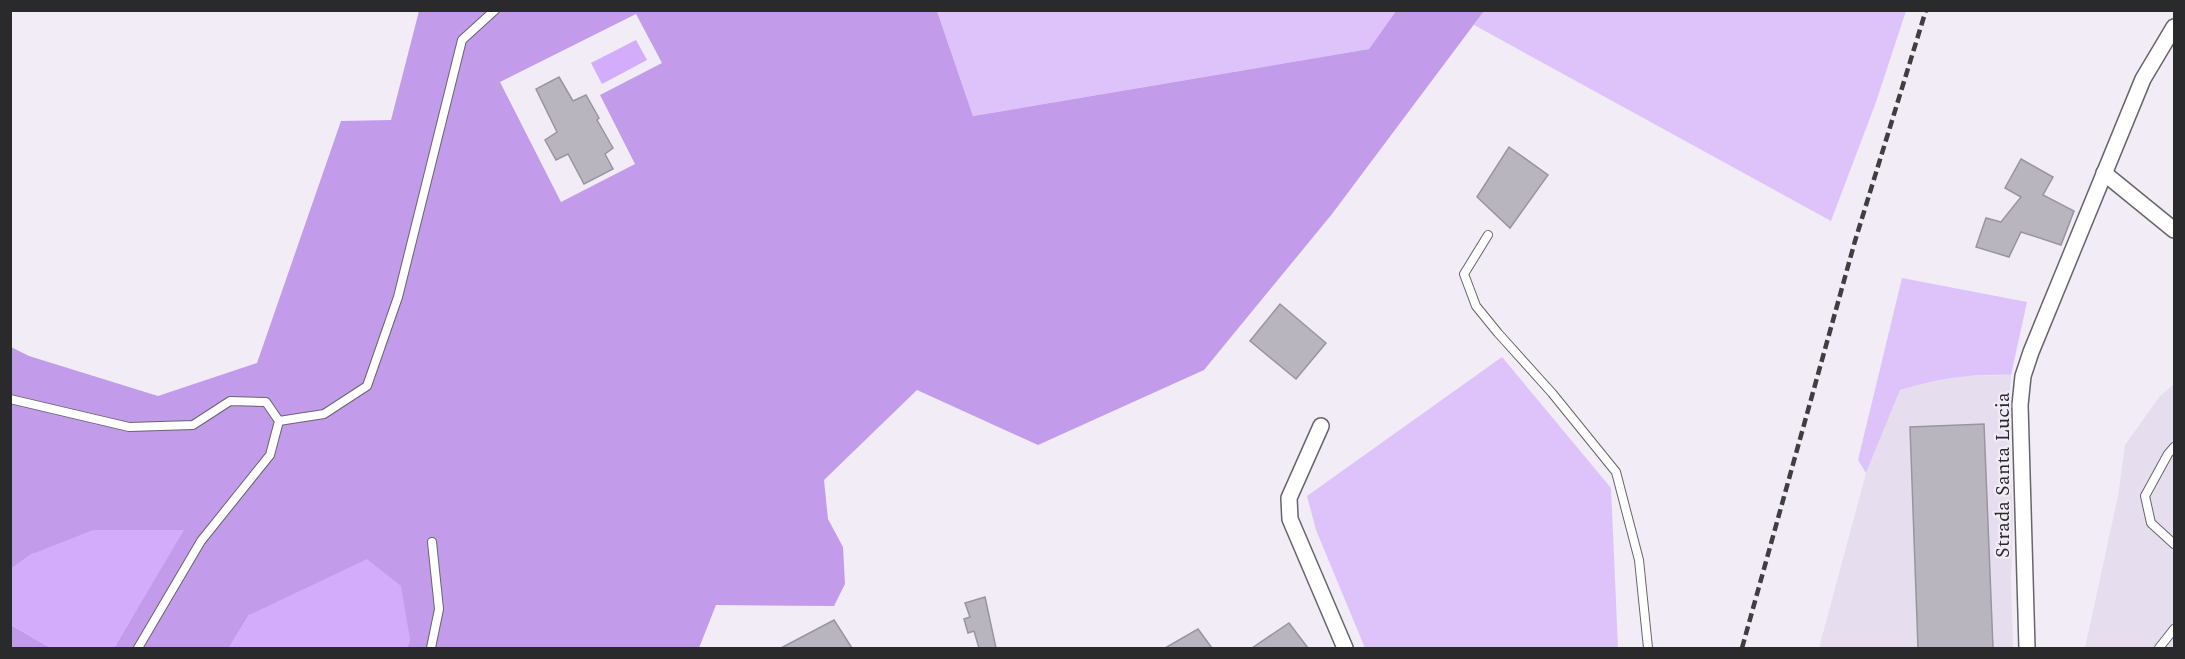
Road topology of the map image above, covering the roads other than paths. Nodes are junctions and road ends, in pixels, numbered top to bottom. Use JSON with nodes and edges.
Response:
{"nodes":[{"id":1,"x":495,"y":10,"type":"edge"},
{"id":2,"x":2175,"y":27,"type":"edge"},
{"id":3,"x":2104,"y":173,"type":"junction"},
{"id":4,"x":2175,"y":230,"type":"edge"},
{"id":5,"x":1488,"y":235,"type":"dead end"},
{"id":6,"x":10,"y":399,"type":"edge"},
{"id":7,"x":279,"y":421,"type":"junction"},
{"id":8,"x":1321,"y":426,"type":"dead end"},
{"id":9,"x":2175,"y":447,"type":"edge"},
{"id":10,"x":432,"y":542,"type":"dead end"},
{"id":11,"x":2175,"y":544,"type":"edge"},
{"id":12,"x":2175,"y":629,"type":"edge"},
{"id":13,"x":138,"y":648,"type":"edge"},
{"id":14,"x":430,"y":648,"type":"edge"},
{"id":15,"x":1345,"y":648,"type":"edge"},
{"id":16,"x":1648,"y":648,"type":"edge"},
{"id":17,"x":2027,"y":648,"type":"edge"},
{"id":18,"x":2158,"y":648,"type":"edge"}],
"edges":[{"from":1,"to":7,"type":"lane"},
{"from":2,"to":3,"type":"street","name":"Strada Santa Lucia"},
{"from":3,"to":4,"type":"street"},
{"from":3,"to":17,"type":"street","name":"Strada Santa Lucia"},
{"from":5,"to":16,"type":"lane"},
{"from":6,"to":7,"type":"lane"},
{"from":7,"to":13,"type":"lane"},
{"from":8,"to":15,"type":"street"},
{"from":9,"to":11,"type":"lane"},
{"from":10,"to":14,"type":"lane"},
{"from":12,"to":18,"type":"lane"}]}
